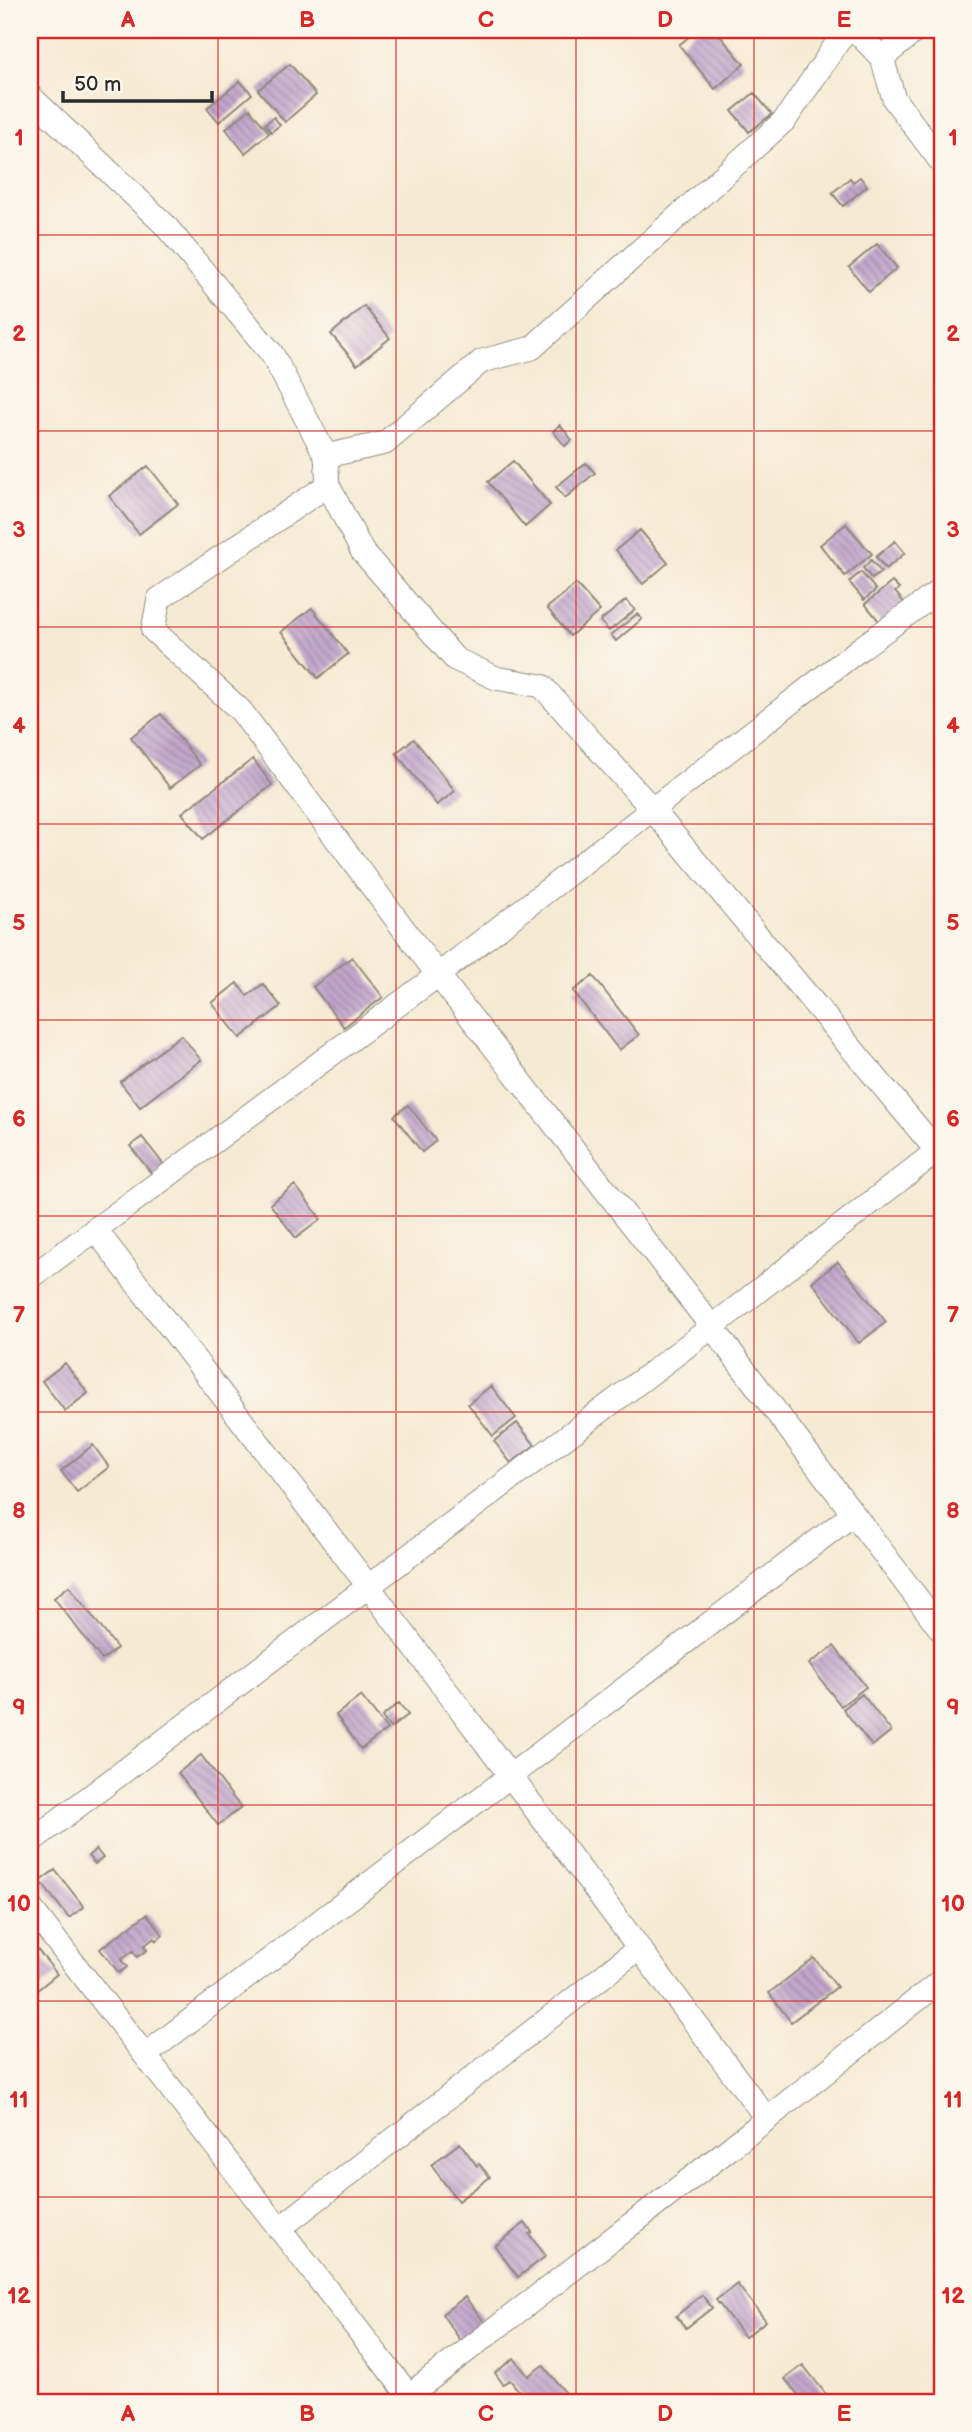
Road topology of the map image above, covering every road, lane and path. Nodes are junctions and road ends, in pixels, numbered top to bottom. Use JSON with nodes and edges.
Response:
{"nodes":[{"id":1,"x":846,"y":30,"type":"edge"},
{"id":2,"x":855,"y":30,"type":"edge"},
{"id":3,"x":916,"y":30,"type":"edge"},
{"id":4,"x":882,"y":58,"type":"junction"},
{"id":5,"x":30,"y":96,"type":"edge"},
{"id":6,"x":942,"y":163,"type":"edge"},
{"id":7,"x":326,"y":456,"type":"junction"},
{"id":8,"x":328,"y":485,"type":"junction"},
{"id":9,"x":942,"y":589,"type":"edge"},
{"id":10,"x":652,"y":809,"type":"junction"},
{"id":11,"x":438,"y":975,"type":"junction"},
{"id":12,"x":940,"y":1152,"type":"edge"},
{"id":13,"x":95,"y":1230,"type":"junction"},
{"id":14,"x":30,"y":1278,"type":"edge"},
{"id":15,"x":712,"y":1327,"type":"junction"},
{"id":16,"x":853,"y":1514,"type":"junction"},
{"id":17,"x":369,"y":1587,"type":"junction"},
{"id":18,"x":942,"y":1631,"type":"edge"},
{"id":19,"x":509,"y":1774,"type":"junction"},
{"id":20,"x":30,"y":1842,"type":"edge"},
{"id":21,"x":30,"y":1907,"type":"edge"},
{"id":22,"x":639,"y":1948,"type":"junction"},
{"id":23,"x":942,"y":1980,"type":"edge"},
{"id":24,"x":145,"y":2055,"type":"junction"},
{"id":25,"x":767,"y":2119,"type":"junction"},
{"id":26,"x":279,"y":2229,"type":"junction"},
{"id":27,"x":408,"y":2400,"type":"edge"}],
"edges":[{"from":1,"to":7,"type":"street"},
{"from":2,"to":4,"type":"street"},
{"from":3,"to":4,"type":"street"},
{"from":4,"to":6,"type":"street"},
{"from":5,"to":7,"type":"street"},
{"from":7,"to":8,"type":"street"},
{"from":8,"to":10,"type":"street"},
{"from":8,"to":11,"type":"street"},
{"from":9,"to":10,"type":"street"},
{"from":10,"to":11,"type":"street"},
{"from":10,"to":12,"type":"street"},
{"from":11,"to":13,"type":"street"},
{"from":11,"to":15,"type":"street"},
{"from":12,"to":15,"type":"street"},
{"from":13,"to":14,"type":"street"},
{"from":13,"to":17,"type":"street"},
{"from":15,"to":16,"type":"street"},
{"from":15,"to":17,"type":"street"},
{"from":16,"to":18,"type":"street"},
{"from":16,"to":19,"type":"street"},
{"from":17,"to":19,"type":"street"},
{"from":17,"to":20,"type":"street"},
{"from":19,"to":22,"type":"street"},
{"from":19,"to":24,"type":"street"},
{"from":21,"to":24,"type":"street"},
{"from":22,"to":25,"type":"street"},
{"from":22,"to":26,"type":"street"},
{"from":23,"to":25,"type":"street"},
{"from":24,"to":26,"type":"street"},
{"from":25,"to":27,"type":"street"},
{"from":26,"to":27,"type":"street"}]}
